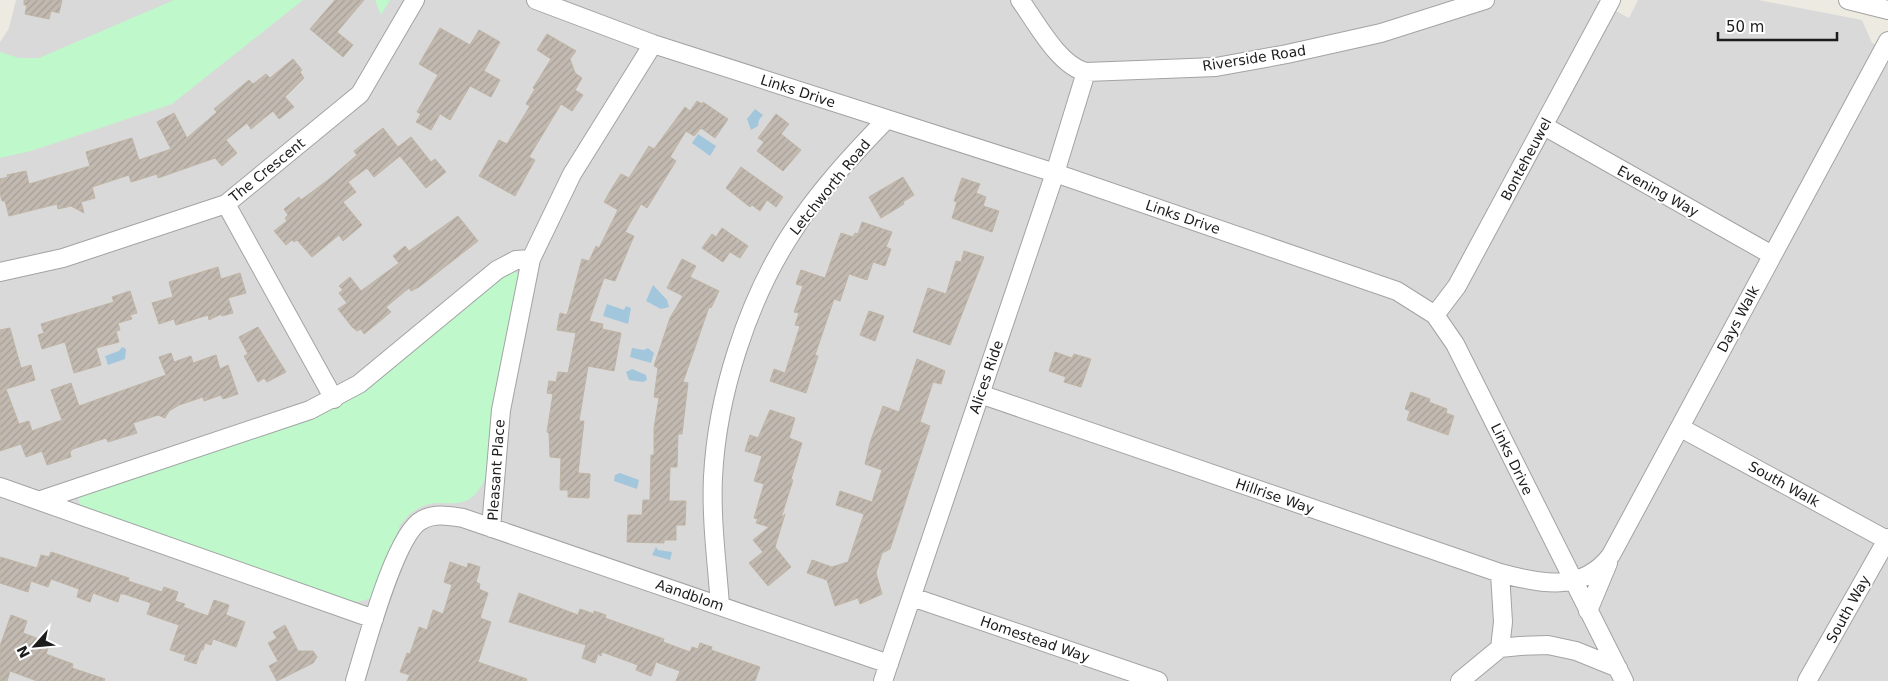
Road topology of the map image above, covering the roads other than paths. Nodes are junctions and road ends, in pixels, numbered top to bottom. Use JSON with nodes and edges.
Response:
{"nodes":[{"id":1,"x":415,"y":0,"type":"edge"},
{"id":2,"x":536,"y":0,"type":"edge"},
{"id":3,"x":1020,"y":0,"type":"edge"},
{"id":4,"x":1484,"y":0,"type":"edge"},
{"id":5,"x":1611,"y":0,"type":"edge"},
{"id":6,"x":1848,"y":0,"type":"edge"},
{"id":7,"x":1888,"y":10,"type":"edge"},
{"id":8,"x":1888,"y":41,"type":"edge"},
{"id":9,"x":653,"y":44,"type":"junction"},
{"id":10,"x":1086,"y":72,"type":"junction"},
{"id":11,"x":886,"y":120,"type":"junction"},
{"id":12,"x":1544,"y":126,"type":"junction"},
{"id":13,"x":1055,"y":173,"type":"junction"},
{"id":14,"x":226,"y":204,"type":"junction"},
{"id":15,"x":1772,"y":255,"type":"junction"},
{"id":16,"x":531,"y":259,"type":"junction"},
{"id":17,"x":0,"y":272,"type":"edge"},
{"id":18,"x":1435,"y":315,"type":"junction"},
{"id":19,"x":980,"y":394,"type":"junction"},
{"id":20,"x":334,"y":399,"type":"junction"},
{"id":21,"x":1681,"y":428,"type":"junction"},
{"id":22,"x":0,"y":487,"type":"edge"},
{"id":23,"x":41,"y":500,"type":"junction"},
{"id":24,"x":491,"y":528,"type":"junction"},
{"id":25,"x":1887,"y":539,"type":"edge"},
{"id":26,"x":1611,"y":555,"type":"junction"},
{"id":27,"x":1500,"y":573,"type":"junction"},
{"id":28,"x":1572,"y":580,"type":"junction"},
{"id":29,"x":912,"y":597,"type":"junction"},
{"id":30,"x":720,"y":605,"type":"junction"},
{"id":31,"x":1588,"y":611,"type":"junction"},
{"id":32,"x":374,"y":619,"type":"junction"},
{"id":33,"x":1500,"y":648,"type":"junction"},
{"id":34,"x":886,"y":673,"type":"edge"},
{"id":35,"x":1621,"y":675,"type":"edge"},
{"id":36,"x":1128,"y":676,"type":"edge"},
{"id":37,"x":355,"y":681,"type":"edge"},
{"id":38,"x":1158,"y":681,"type":"edge"},
{"id":39,"x":1460,"y":681,"type":"edge"},
{"id":40,"x":1808,"y":681,"type":"edge"}],
"edges":[{"from":1,"to":14,"type":"street","name":"The Crescent"},
{"from":2,"to":9,"type":"street","name":"Links Drive"},
{"from":3,"to":10,"type":"street"},
{"from":4,"to":10,"type":"street","name":"Riverside Road"},
{"from":5,"to":12,"type":"street","name":"Bonteheuwel"},
{"from":6,"to":7,"type":"street"},
{"from":8,"to":15,"type":"street","name":"Days Walk"},
{"from":9,"to":11,"type":"street","name":"Links Drive"},
{"from":9,"to":16,"type":"street","name":"Pleasant Place"},
{"from":10,"to":13,"type":"street","name":"Alices Ride"},
{"from":11,"to":13,"type":"street","name":"Links Drive"},
{"from":11,"to":30,"type":"street","name":"Letchworth Road"},
{"from":12,"to":15,"type":"street","name":"Evening Way"},
{"from":12,"to":18,"type":"street","name":"Bonteheuwel"},
{"from":13,"to":18,"type":"street","name":"Links Drive"},
{"from":13,"to":19,"type":"street","name":"Alices Ride"},
{"from":14,"to":17,"type":"street","name":"The Crescent"},
{"from":14,"to":20,"type":"street"},
{"from":15,"to":21,"type":"street","name":"Days Walk"},
{"from":16,"to":20,"type":"street"},
{"from":16,"to":24,"type":"street","name":"Pleasant Place"},
{"from":18,"to":28,"type":"street","name":"Links Drive"},
{"from":19,"to":27,"type":"street","name":"Hillrise Way"},
{"from":19,"to":29,"type":"street","name":"Alices Ride"},
{"from":20,"to":23,"type":"street"},
{"from":21,"to":25,"type":"street","name":"South Walk"},
{"from":21,"to":26,"type":"street","name":"Days Walk"},
{"from":22,"to":23,"type":"street"},
{"from":23,"to":32,"type":"street"},
{"from":24,"to":30,"type":"street","name":"Aandblom"},
{"from":24,"to":32,"type":"street","name":"Pleasant Place"},
{"from":25,"to":40,"type":"street","name":"South Way"},
{"from":26,"to":28,"type":"street","name":"Days Walk"},
{"from":26,"to":31,"type":"street"},
{"from":27,"to":28,"type":"street","name":"Hillrise Way"},
{"from":27,"to":33,"type":"street"},
{"from":28,"to":31,"type":"street","name":"Links Drive"},
{"from":29,"to":34,"type":"street","name":"Alices Ride"},
{"from":29,"to":36,"type":"street","name":"Homestead Way"},
{"from":30,"to":34,"type":"street","name":"Aandblom"},
{"from":31,"to":35,"type":"street","name":"Links Drive"},
{"from":32,"to":37,"type":"street","name":"Pleasant Place"},
{"from":33,"to":35,"type":"street"},
{"from":33,"to":39,"type":"street"},
{"from":36,"to":38,"type":"street","name":"Homestead Way"}]}
